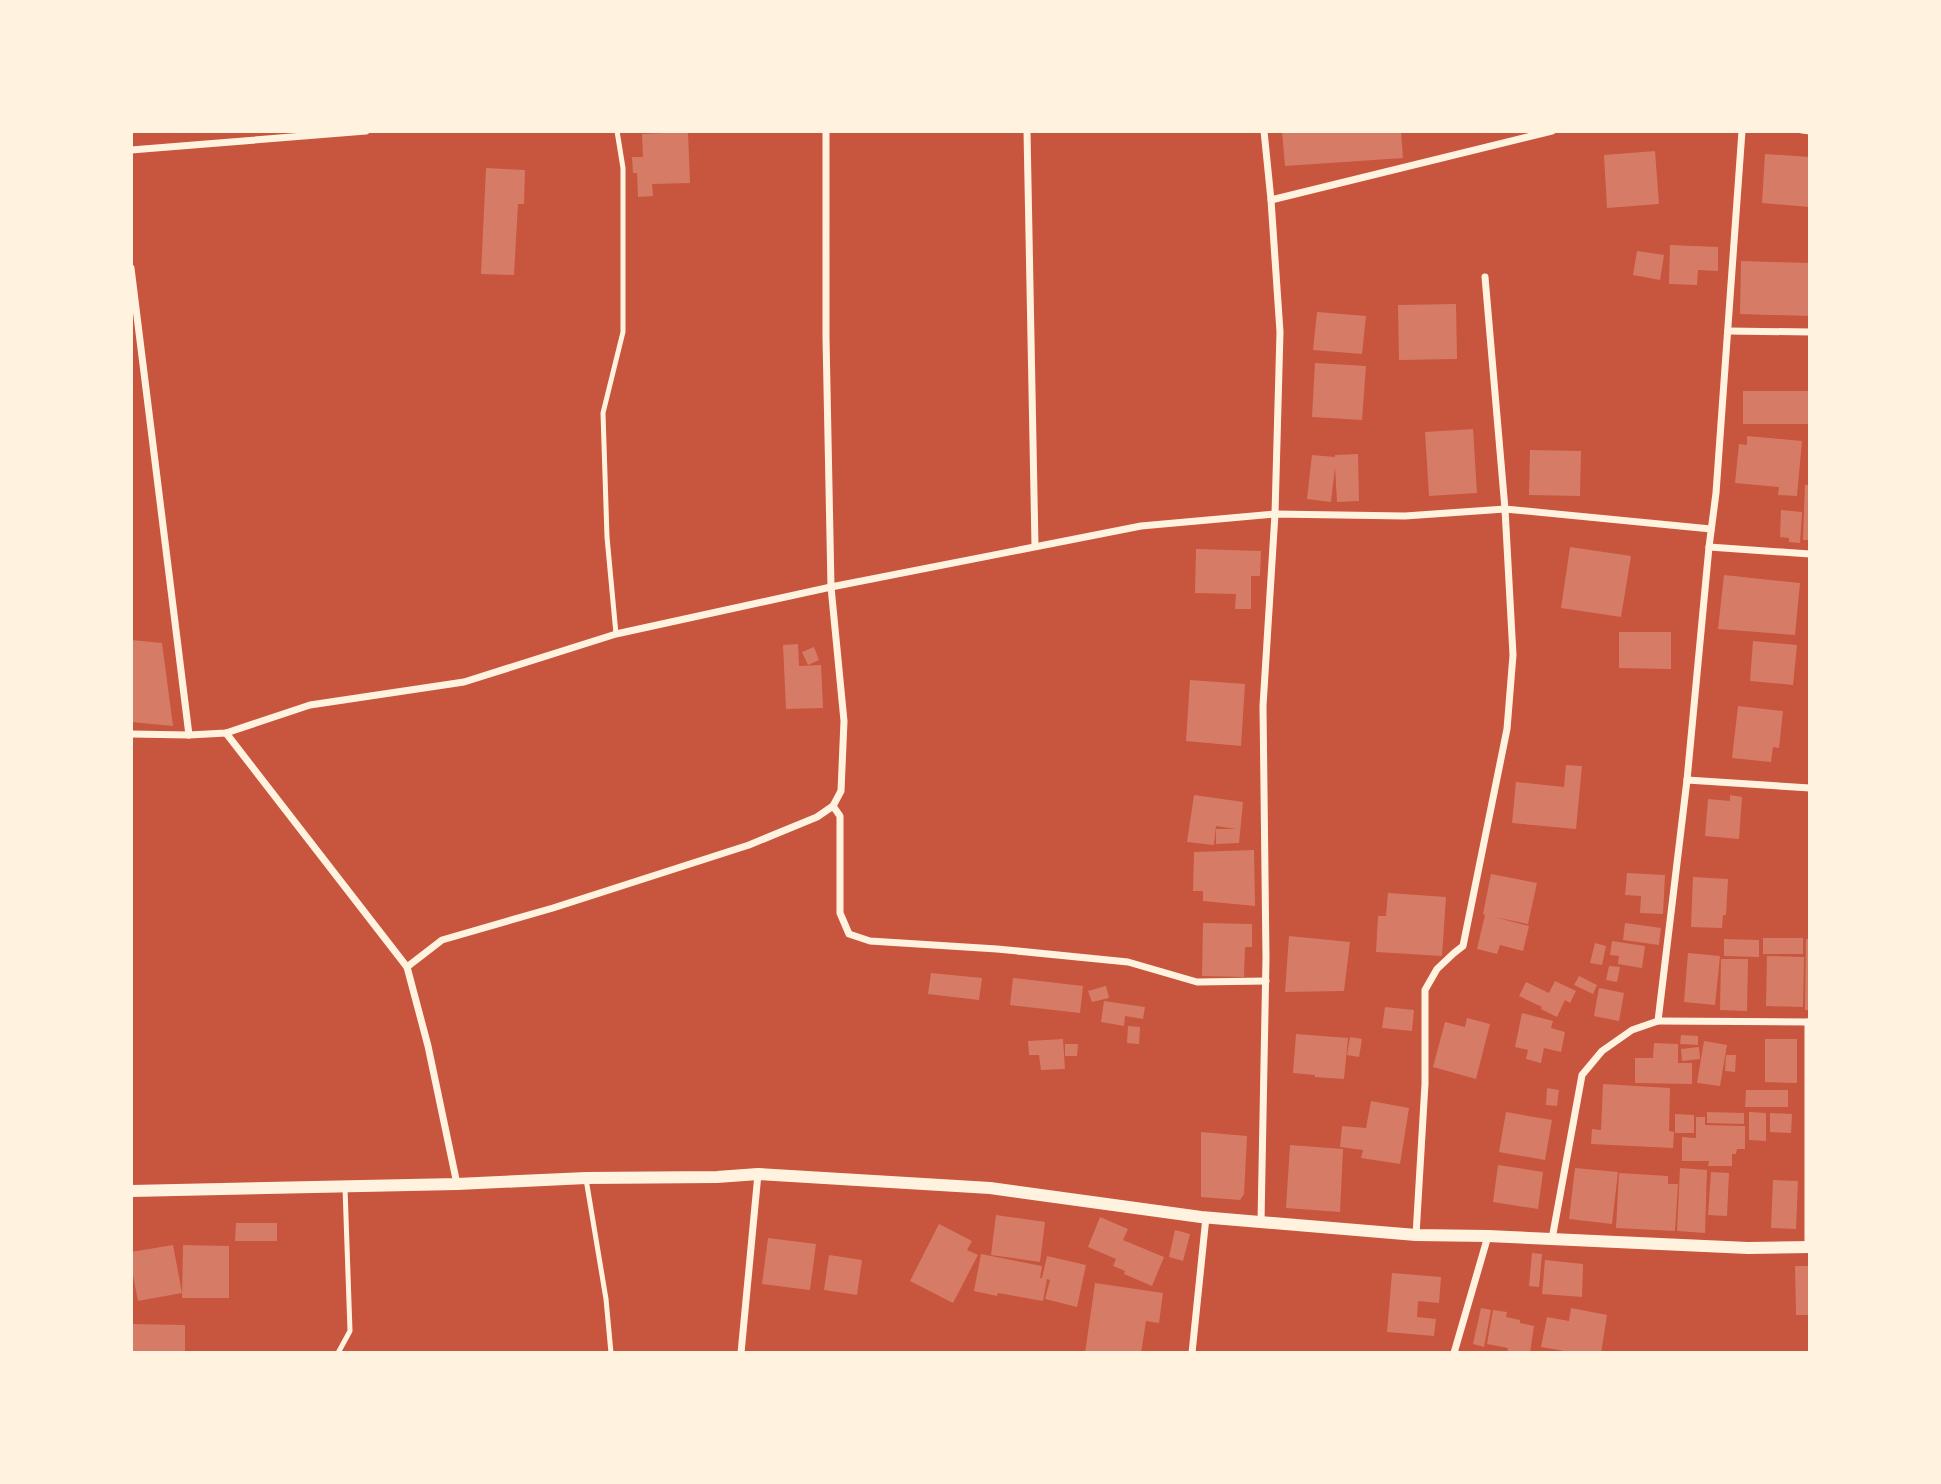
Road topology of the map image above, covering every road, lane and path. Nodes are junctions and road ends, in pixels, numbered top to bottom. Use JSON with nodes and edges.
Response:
{"nodes":[{"id":1,"x":366,"y":131,"type":"edge"},
{"id":2,"x":617,"y":131,"type":"edge"},
{"id":3,"x":826,"y":131,"type":"edge"},
{"id":4,"x":1027,"y":131,"type":"edge"},
{"id":5,"x":1264,"y":131,"type":"edge"},
{"id":6,"x":1552,"y":131,"type":"edge"},
{"id":7,"x":1742,"y":131,"type":"edge"},
{"id":8,"x":1802,"y":131,"type":"edge"},
{"id":9,"x":1810,"y":132,"type":"edge"},
{"id":10,"x":131,"y":150,"type":"edge"},
{"id":11,"x":1271,"y":200,"type":"junction"},
{"id":12,"x":131,"y":268,"type":"edge"},
{"id":13,"x":1485,"y":276,"type":"dead end"},
{"id":14,"x":132,"y":286,"type":"edge"},
{"id":15,"x":1728,"y":331,"type":"junction"},
{"id":16,"x":1810,"y":332,"type":"edge"},
{"id":17,"x":1505,"y":509,"type":"junction"},
{"id":18,"x":1275,"y":514,"type":"junction"},
{"id":19,"x":1711,"y":528,"type":"junction"},
{"id":20,"x":1035,"y":546,"type":"junction"},
{"id":21,"x":1709,"y":547,"type":"junction"},
{"id":22,"x":1810,"y":554,"type":"edge"},
{"id":23,"x":831,"y":587,"type":"junction"},
{"id":24,"x":616,"y":634,"type":"junction"},
{"id":25,"x":226,"y":733,"type":"junction"},
{"id":26,"x":131,"y":734,"type":"edge"},
{"id":27,"x":188,"y":735,"type":"junction"},
{"id":28,"x":1687,"y":780,"type":"junction"},
{"id":29,"x":1810,"y":788,"type":"edge"},
{"id":30,"x":832,"y":806,"type":"junction"},
{"id":31,"x":407,"y":967,"type":"junction"},
{"id":32,"x":1266,"y":981,"type":"junction"},
{"id":33,"x":1658,"y":1021,"type":"junction"},
{"id":34,"x":1809,"y":1022,"type":"edge"},
{"id":35,"x":758,"y":1174,"type":"junction"},
{"id":36,"x":586,"y":1178,"type":"junction"},
{"id":37,"x":457,"y":1184,"type":"junction"},
{"id":38,"x":345,"y":1186,"type":"junction"},
{"id":39,"x":131,"y":1191,"type":"edge"},
{"id":40,"x":1206,"y":1217,"type":"junction"},
{"id":41,"x":1261,"y":1222,"type":"junction"},
{"id":42,"x":1416,"y":1235,"type":"junction"},
{"id":43,"x":1488,"y":1236,"type":"junction"},
{"id":44,"x":1552,"y":1239,"type":"junction"},
{"id":45,"x":1809,"y":1247,"type":"edge"},
{"id":46,"x":338,"y":1353,"type":"edge"},
{"id":47,"x":611,"y":1353,"type":"edge"},
{"id":48,"x":741,"y":1353,"type":"edge"},
{"id":49,"x":1192,"y":1353,"type":"edge"},
{"id":50,"x":1454,"y":1353,"type":"edge"}],
"edges":[{"from":1,"to":10,"type":"street"},
{"from":2,"to":24,"type":"lane"},
{"from":3,"to":23,"type":"street"},
{"from":4,"to":20,"type":"street"},
{"from":5,"to":11,"type":"street"},
{"from":6,"to":11,"type":"street"},
{"from":7,"to":15,"type":"street"},
{"from":8,"to":9,"type":"lane"},
{"from":11,"to":18,"type":"street"},
{"from":12,"to":14,"type":"street"},
{"from":13,"to":17,"type":"street"},
{"from":14,"to":27,"type":"street"},
{"from":15,"to":16,"type":"street"},
{"from":15,"to":19,"type":"street"},
{"from":17,"to":18,"type":"street"},
{"from":17,"to":19,"type":"street"},
{"from":17,"to":42,"type":"street"},
{"from":18,"to":20,"type":"street"},
{"from":18,"to":32,"type":"street"},
{"from":19,"to":21,"type":"street"},
{"from":20,"to":23,"type":"street"},
{"from":21,"to":22,"type":"street"},
{"from":21,"to":28,"type":"street"},
{"from":23,"to":24,"type":"street"},
{"from":23,"to":30,"type":"street"},
{"from":24,"to":25,"type":"street"},
{"from":25,"to":27,"type":"street"},
{"from":25,"to":31,"type":"street"},
{"from":26,"to":27,"type":"street"},
{"from":28,"to":29,"type":"street"},
{"from":28,"to":33,"type":"street"},
{"from":30,"to":31,"type":"street"},
{"from":30,"to":32,"type":"street"},
{"from":31,"to":37,"type":"street"},
{"from":32,"to":41,"type":"street"},
{"from":33,"to":34,"type":"street"},
{"from":33,"to":44,"type":"street"},
{"from":34,"to":45,"type":"street"},
{"from":35,"to":36,"type":"street"},
{"from":35,"to":40,"type":"street"},
{"from":35,"to":48,"type":"street"},
{"from":36,"to":37,"type":"street"},
{"from":36,"to":47,"type":"lane"},
{"from":37,"to":38,"type":"street"},
{"from":38,"to":39,"type":"street"},
{"from":38,"to":46,"type":"lane"},
{"from":40,"to":41,"type":"street"},
{"from":40,"to":49,"type":"street"},
{"from":41,"to":42,"type":"street"},
{"from":42,"to":43,"type":"street"},
{"from":43,"to":44,"type":"street"},
{"from":43,"to":50,"type":"street"},
{"from":44,"to":45,"type":"street"}]}
